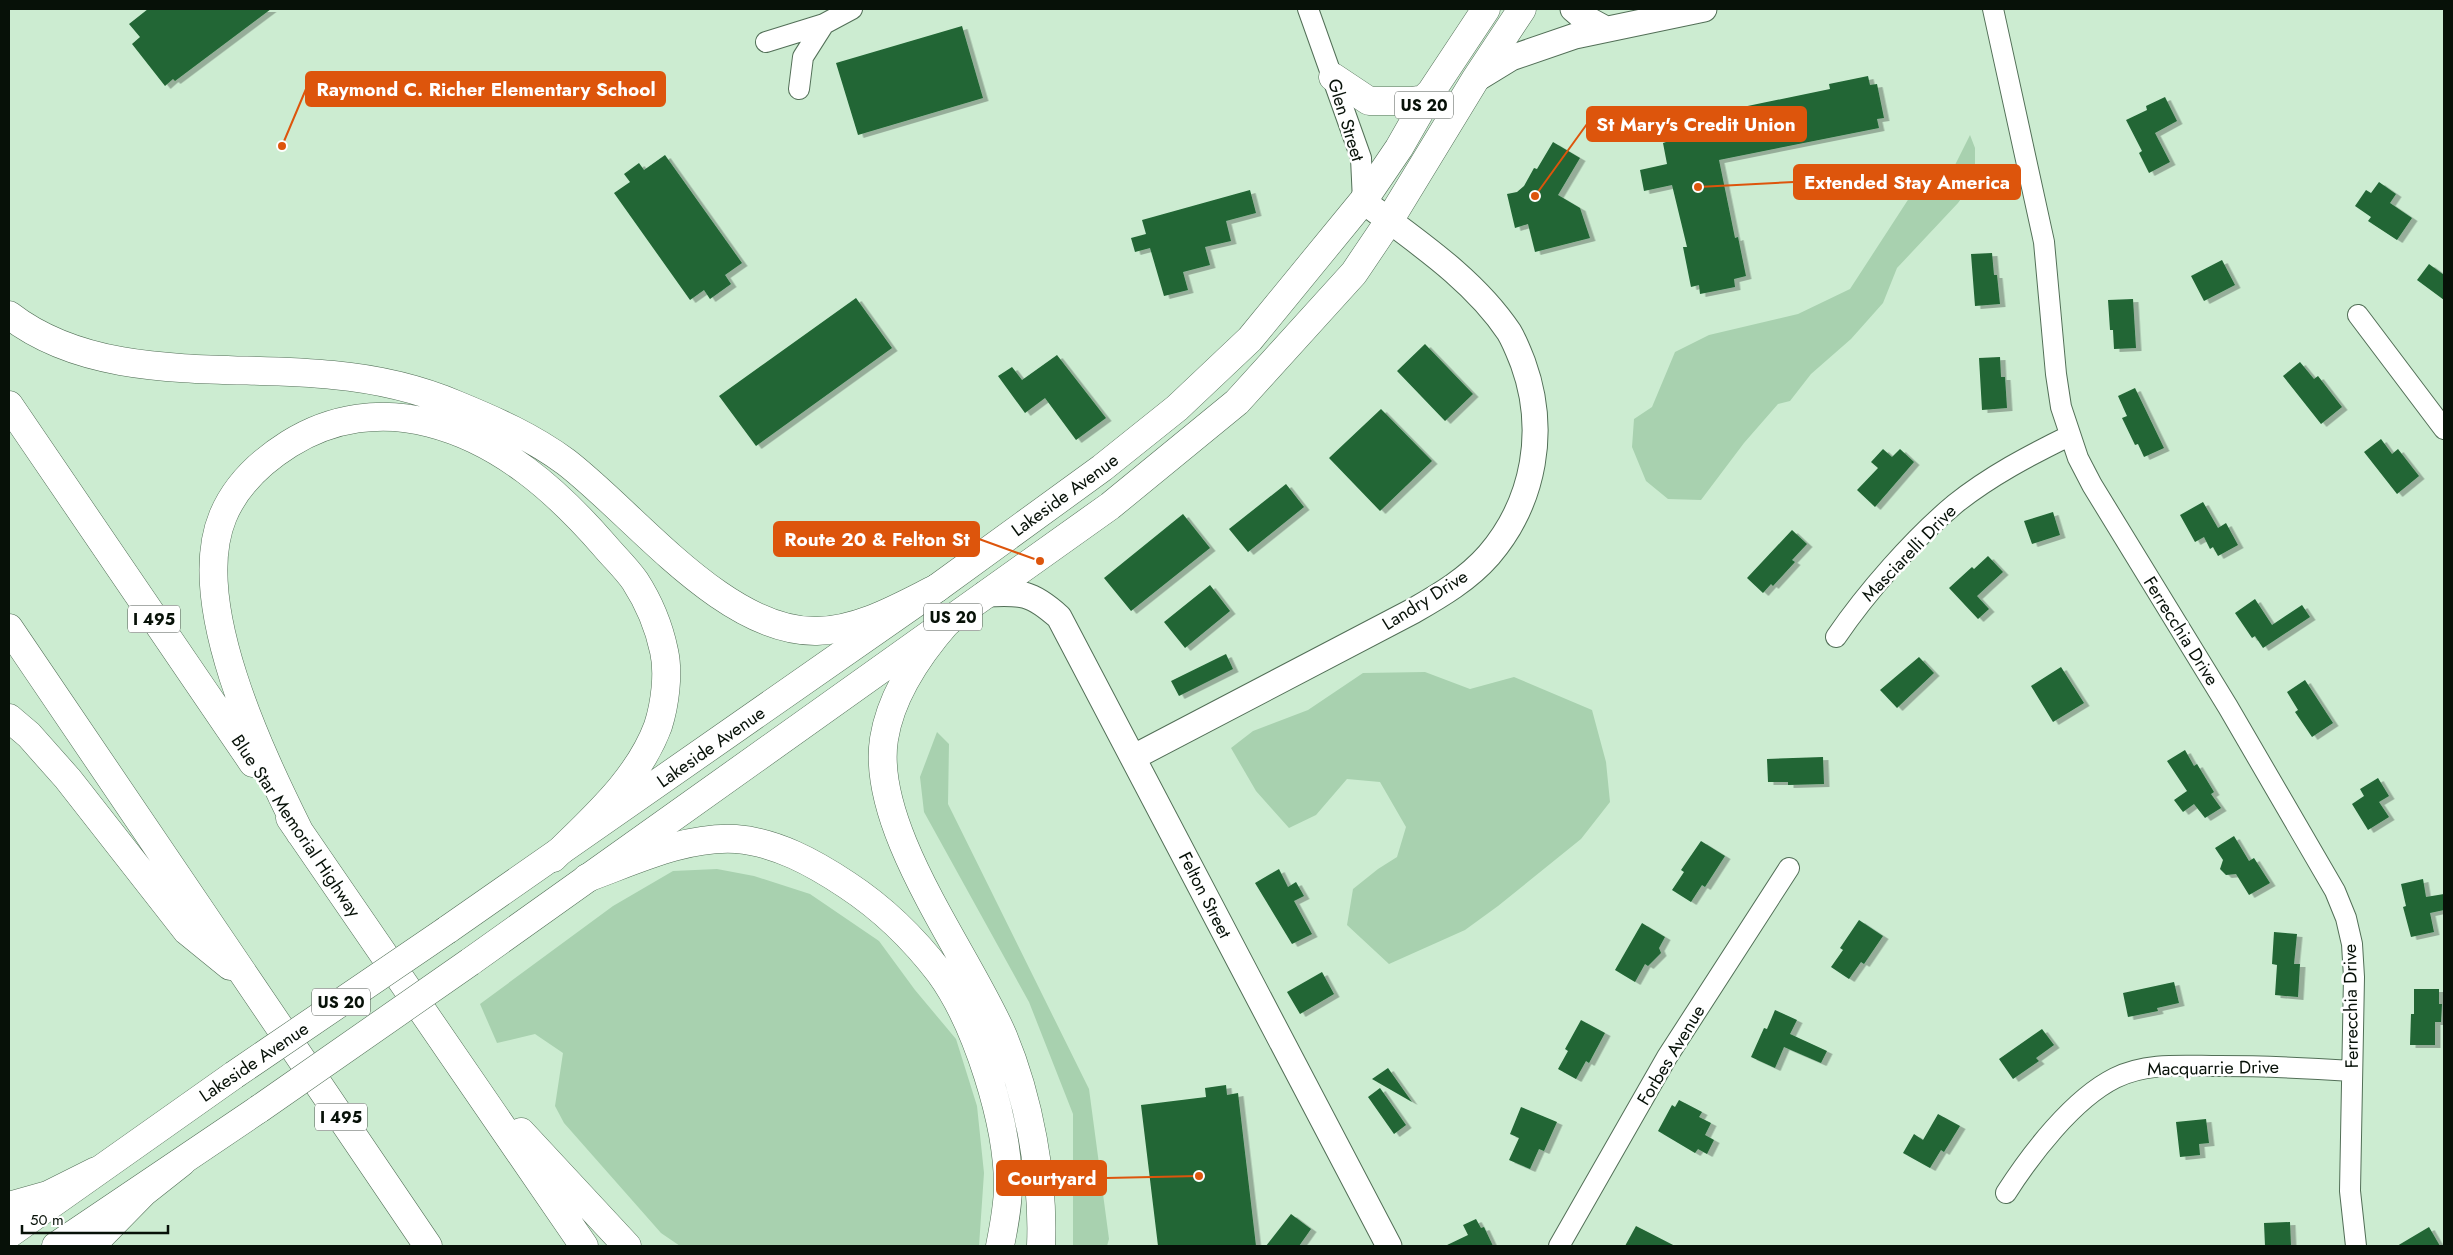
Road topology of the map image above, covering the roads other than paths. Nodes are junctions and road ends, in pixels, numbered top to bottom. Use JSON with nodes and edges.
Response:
{"nodes":[{"id":1,"x":852,"y":9,"type":"edge"},
{"id":2,"x":1308,"y":9,"type":"edge"},
{"id":3,"x":1486,"y":9,"type":"edge"},
{"id":4,"x":1522,"y":9,"type":"edge"},
{"id":5,"x":1573,"y":9,"type":"edge"},
{"id":6,"x":1704,"y":9,"type":"edge"},
{"id":7,"x":1993,"y":9,"type":"edge"},
{"id":8,"x":824,"y":24,"type":"junction"},
{"id":9,"x":1604,"y":28,"type":"junction"},
{"id":10,"x":766,"y":42,"type":"dead end"},
{"id":11,"x":1333,"y":77,"type":"junction"},
{"id":12,"x":1475,"y":80,"type":"junction"},
{"id":13,"x":799,"y":89,"type":"dead end"},
{"id":14,"x":1431,"y":92,"type":"junction"},
{"id":15,"x":1363,"y":201,"type":"junction"},
{"id":16,"x":1389,"y":221,"type":"junction"},
{"id":17,"x":9,"y":315,"type":"edge"},
{"id":18,"x":2358,"y":315,"type":"dead end"},
{"id":19,"x":9,"y":405,"type":"edge"},
{"id":20,"x":2444,"y":429,"type":"edge"},
{"id":21,"x":2070,"y":436,"type":"junction"},
{"id":22,"x":937,"y":588,"type":"junction"},
{"id":23,"x":985,"y":594,"type":"junction"},
{"id":24,"x":948,"y":621,"type":"junction"},
{"id":25,"x":9,"y":628,"type":"edge"},
{"id":26,"x":1836,"y":637,"type":"dead end"},
{"id":27,"x":9,"y":718,"type":"edge"},
{"id":28,"x":1134,"y":757,"type":"junction"},
{"id":29,"x":300,"y":832,"type":"junction"},
{"id":30,"x":553,"y":858,"type":"junction"},
{"id":31,"x":1789,"y":868,"type":"dead end"},
{"id":32,"x":587,"y":878,"type":"junction"},
{"id":33,"x":254,"y":987,"type":"junction"},
{"id":34,"x":439,"y":1036,"type":"junction"},
{"id":35,"x":2352,"y":1071,"type":"junction"},
{"id":36,"x":182,"y":1162,"type":"junction"},
{"id":37,"x":96,"y":1171,"type":"junction"},
{"id":38,"x":2006,"y":1193,"type":"dead end"},
{"id":39,"x":9,"y":1206,"type":"edge"},
{"id":40,"x":9,"y":1234,"type":"edge"},
{"id":41,"x":56,"y":1246,"type":"edge"},
{"id":42,"x":91,"y":1246,"type":"edge"},
{"id":43,"x":428,"y":1246,"type":"edge"},
{"id":44,"x":584,"y":1246,"type":"edge"},
{"id":45,"x":627,"y":1246,"type":"edge"},
{"id":46,"x":1000,"y":1246,"type":"edge"},
{"id":47,"x":1041,"y":1246,"type":"edge"},
{"id":48,"x":1389,"y":1246,"type":"edge"},
{"id":49,"x":1558,"y":1246,"type":"edge"},
{"id":50,"x":2356,"y":1246,"type":"edge"}],
"edges":[{"from":1,"to":8,"type":"street"},
{"from":2,"to":11,"type":"street","name":"Glen Street"},
{"from":3,"to":14,"type":"main road","number":"US 20"},
{"from":4,"to":12,"type":"main road","number":"US 20"},
{"from":5,"to":9,"type":"street"},
{"from":6,"to":9,"type":"street"},
{"from":7,"to":21,"type":"street","name":"Ferrecchia Drive"},
{"from":8,"to":10,"type":"street"},
{"from":8,"to":13,"type":"street"},
{"from":9,"to":12,"type":"street"},
{"from":11,"to":14,"type":"main road"},
{"from":11,"to":15,"type":"street","name":"Glen Street"},
{"from":12,"to":16,"type":"main road","number":"US 20"},
{"from":14,"to":15,"type":"main road","number":"US 20"},
{"from":15,"to":16,"type":"street"},
{"from":15,"to":22,"type":"main road","name":"Lakeside Avenue","number":"US 20"},
{"from":16,"to":23,"type":"main road","name":"Lakeside Avenue","number":"US 20"},
{"from":16,"to":28,"type":"street","name":"Landry Drive"},
{"from":17,"to":22,"type":"main road"},
{"from":18,"to":20,"type":"street"},
{"from":19,"to":29,"type":"main road","name":"Blue Star Memorial Highway","number":"I 495"},
{"from":21,"to":26,"type":"street","name":"Masciarelli Drive"},
{"from":21,"to":35,"type":"street","name":"Ferrecchia Drive"},
{"from":22,"to":30,"type":"main road","name":"Lakeside Avenue","number":"US 20"},
{"from":23,"to":24,"type":"main road","name":"Lakeside Avenue","number":"US 20"},
{"from":23,"to":28,"type":"street","name":"Felton Street"},
{"from":24,"to":32,"type":"main road","name":"Lakeside Avenue","number":"US 20"},
{"from":24,"to":47,"type":"main road"},
{"from":25,"to":33,"type":"main road","number":"I 495"},
{"from":27,"to":33,"type":"main road"},
{"from":28,"to":48,"type":"street","name":"Felton Street"},
{"from":29,"to":30,"type":"main road"},
{"from":29,"to":34,"type":"main road","name":"Blue Star Memorial Highway","number":"I 495"},
{"from":30,"to":37,"type":"main road","name":"Lakeside Avenue","number":"US 20","bridge":true},
{"from":31,"to":49,"type":"street","name":"Forbes Avenue"},
{"from":32,"to":36,"type":"main road","name":"Lakeside Avenue","number":"US 20","bridge":true},
{"from":32,"to":46,"type":"main road"},
{"from":33,"to":43,"type":"main road","number":"I 495"},
{"from":34,"to":44,"type":"main road","name":"Blue Star Memorial Highway","number":"I 495"},
{"from":34,"to":45,"type":"main road"},
{"from":35,"to":38,"type":"street","name":"Macquarrie Drive"},
{"from":35,"to":50,"type":"street","name":"Ferrecchia Drive"},
{"from":36,"to":41,"type":"main road","name":"Lakeside Avenue","number":"US 20"},
{"from":36,"to":42,"type":"main road"},
{"from":37,"to":39,"type":"main road"},
{"from":37,"to":40,"type":"main road","name":"Lakeside Avenue","number":"US 20"}]}
